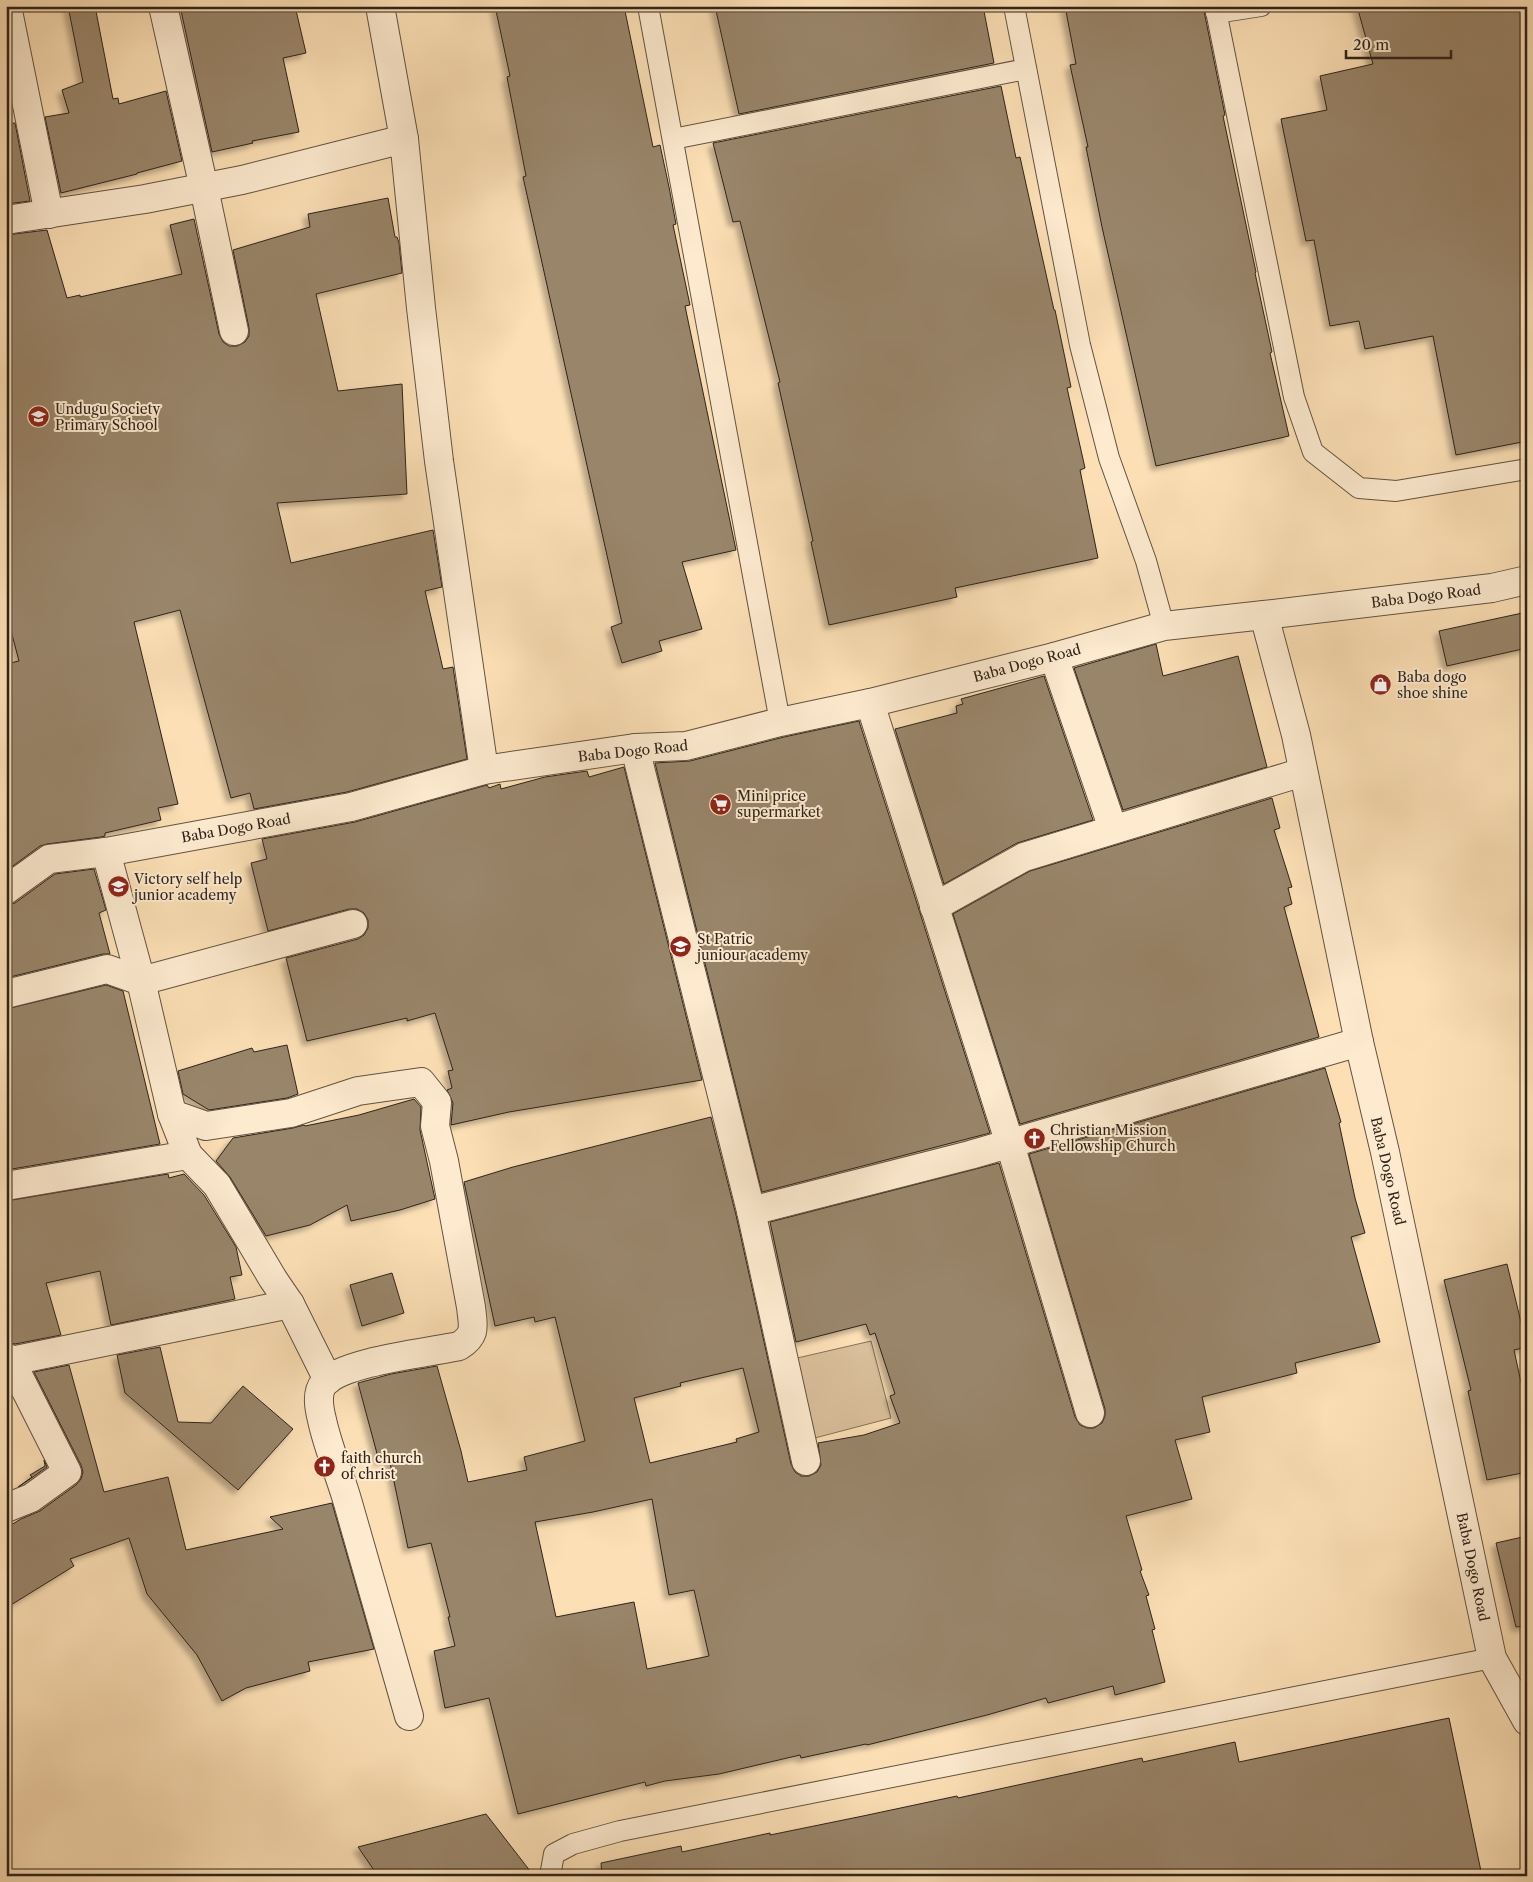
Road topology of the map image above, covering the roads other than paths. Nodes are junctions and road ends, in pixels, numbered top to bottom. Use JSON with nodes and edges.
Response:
{"nodes":[{"id":1,"x":7,"y":6,"type":"edge"},
{"id":2,"x":163,"y":6,"type":"edge"},
{"id":3,"x":380,"y":6,"type":"edge"},
{"id":4,"x":648,"y":6,"type":"edge"},
{"id":5,"x":1014,"y":6,"type":"edge"},
{"id":6,"x":1261,"y":6,"type":"edge"},
{"id":7,"x":1216,"y":10,"type":"edge"},
{"id":8,"x":1026,"y":69,"type":"junction"},
{"id":9,"x":404,"y":139,"type":"junction"},
{"id":10,"x":672,"y":139,"type":"junction"},
{"id":11,"x":204,"y":188,"type":"junction"},
{"id":12,"x":49,"y":214,"type":"junction"},
{"id":13,"x":6,"y":220,"type":"edge"},
{"id":14,"x":234,"y":331,"type":"dead end"},
{"id":15,"x":1527,"y":469,"type":"edge"},
{"id":16,"x":1527,"y":580,"type":"edge"},
{"id":17,"x":1264,"y":615,"type":"junction"},
{"id":18,"x":1164,"y":626,"type":"junction"},
{"id":19,"x":1054,"y":657,"type":"junction"},
{"id":20,"x":870,"y":703,"type":"junction"},
{"id":21,"x":780,"y":722,"type":"junction"},
{"id":22,"x":635,"y":748,"type":"junction"},
{"id":23,"x":484,"y":770,"type":"junction"},
{"id":24,"x":1303,"y":772,"type":"junction"},
{"id":25,"x":1113,"y":829,"type":"junction"},
{"id":26,"x":106,"y":852,"type":"junction"},
{"id":27,"x":6,"y":890,"type":"edge"},
{"id":28,"x":934,"y":907,"type":"junction"},
{"id":29,"x":353,"y":924,"type":"dead end"},
{"id":30,"x":141,"y":980,"type":"junction"},
{"id":31,"x":6,"y":994,"type":"edge"},
{"id":32,"x":1358,"y":1042,"type":"junction"},
{"id":33,"x":172,"y":1114,"type":"junction"},
{"id":34,"x":1010,"y":1144,"type":"junction"},
{"id":35,"x":188,"y":1155,"type":"junction"},
{"id":36,"x":6,"y":1186,"type":"edge"},
{"id":37,"x":751,"y":1212,"type":"junction"},
{"id":38,"x":290,"y":1304,"type":"junction"},
{"id":39,"x":9,"y":1359,"type":"edge"},
{"id":40,"x":328,"y":1380,"type":"junction"},
{"id":41,"x":1090,"y":1413,"type":"dead end"},
{"id":42,"x":806,"y":1461,"type":"dead end"},
{"id":43,"x":6,"y":1508,"type":"edge"},
{"id":44,"x":1492,"y":1658,"type":"junction"},
{"id":45,"x":409,"y":1716,"type":"dead end"},
{"id":46,"x":1527,"y":1721,"type":"edge"},
{"id":47,"x":550,"y":1876,"type":"edge"}],
"edges":[{"from":1,"to":12,"type":"street"},
{"from":2,"to":11,"type":"street"},
{"from":3,"to":9,"type":"street"},
{"from":4,"to":10,"type":"lane"},
{"from":5,"to":8,"type":"lane"},
{"from":6,"to":7,"type":"lane"},
{"from":7,"to":15,"type":"lane"},
{"from":8,"to":10,"type":"lane"},
{"from":8,"to":18,"type":"lane"},
{"from":9,"to":11,"type":"street"},
{"from":9,"to":23,"type":"street"},
{"from":10,"to":21,"type":"lane"},
{"from":11,"to":12,"type":"street"},
{"from":11,"to":14,"type":"street"},
{"from":12,"to":13,"type":"street"},
{"from":16,"to":17,"type":"street","name":"Baba Dogo Road"},
{"from":17,"to":18,"type":"street","name":"Baba Dogo Road"},
{"from":17,"to":24,"type":"street","name":"Baba Dogo Road"},
{"from":18,"to":19,"type":"street","name":"Baba Dogo Road"},
{"from":19,"to":20,"type":"street","name":"Baba Dogo Road"},
{"from":19,"to":25,"type":"street"},
{"from":20,"to":21,"type":"street","name":"Baba Dogo Road"},
{"from":20,"to":28,"type":"street"},
{"from":21,"to":22,"type":"street","name":"Baba Dogo Road"},
{"from":22,"to":23,"type":"street","name":"Baba Dogo Road"},
{"from":22,"to":37,"type":"street"},
{"from":23,"to":26,"type":"street","name":"Baba Dogo Road"},
{"from":24,"to":25,"type":"street"},
{"from":24,"to":32,"type":"street","name":"Baba Dogo Road"},
{"from":25,"to":28,"type":"street"},
{"from":26,"to":27,"type":"street","name":"Baba Dogo Road"},
{"from":26,"to":30,"type":"street"},
{"from":28,"to":34,"type":"street"},
{"from":29,"to":30,"type":"street"},
{"from":30,"to":31,"type":"street"},
{"from":30,"to":33,"type":"street"},
{"from":32,"to":34,"type":"street"},
{"from":32,"to":44,"type":"street","name":"Baba Dogo Road"},
{"from":33,"to":35,"type":"street"},
{"from":33,"to":40,"type":"street"},
{"from":34,"to":37,"type":"street"},
{"from":34,"to":41,"type":"street"},
{"from":35,"to":36,"type":"street"},
{"from":35,"to":38,"type":"street"},
{"from":37,"to":42,"type":"street"},
{"from":38,"to":39,"type":"street"},
{"from":38,"to":40,"type":"street"},
{"from":39,"to":43,"type":"street"},
{"from":40,"to":45,"type":"street"},
{"from":44,"to":46,"type":"street","name":"Baba Dogo Road"},
{"from":44,"to":47,"type":"lane"}]}
